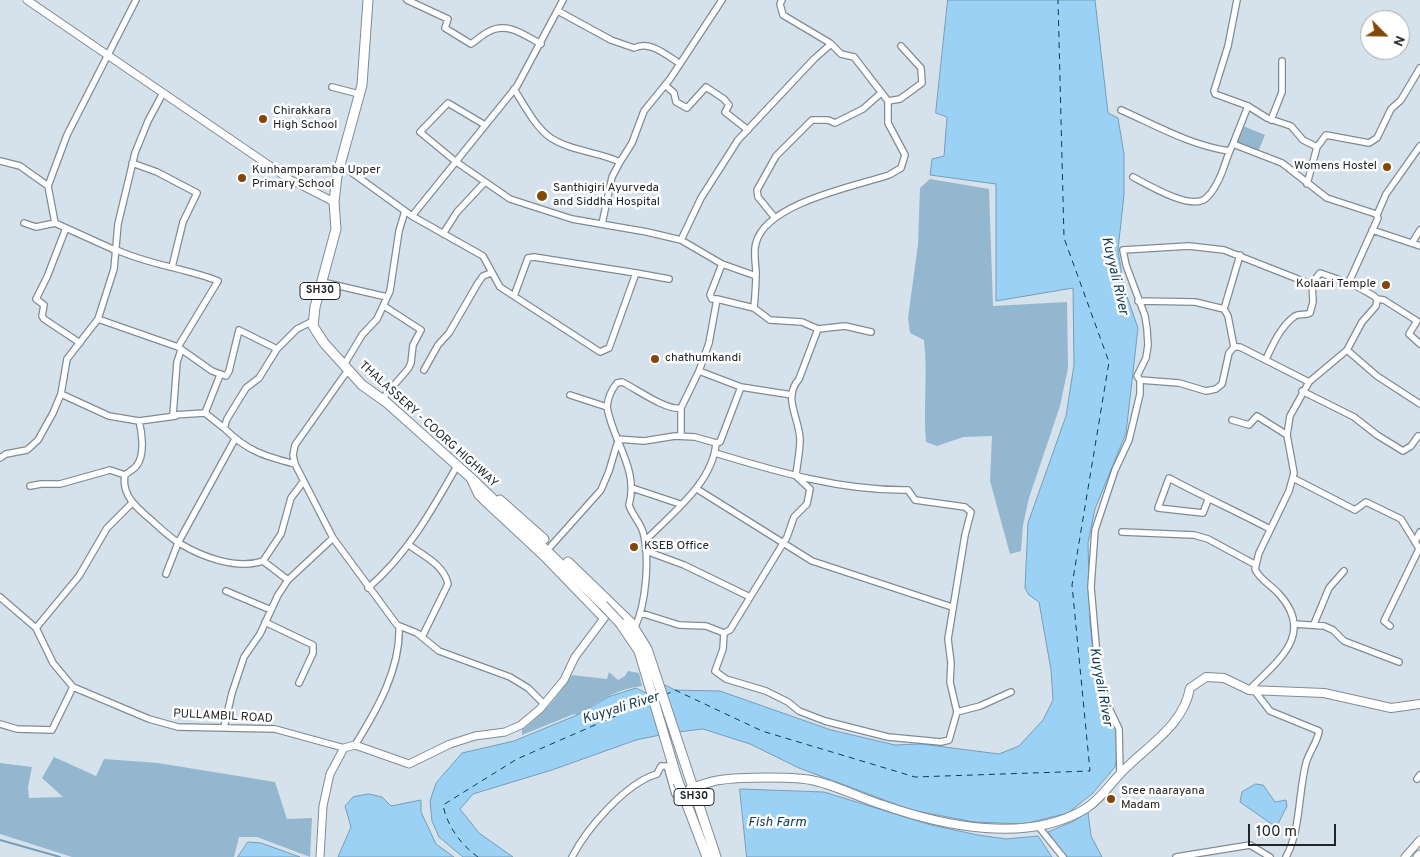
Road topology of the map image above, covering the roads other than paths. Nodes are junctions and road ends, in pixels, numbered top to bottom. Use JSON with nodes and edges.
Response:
{"nodes":[{"id":1,"x":27,"y":0,"type":"edge"},
{"id":2,"x":136,"y":0,"type":"edge"},
{"id":3,"x":368,"y":0,"type":"edge"},
{"id":4,"x":406,"y":0,"type":"edge"},
{"id":5,"x":563,"y":0,"type":"edge"},
{"id":6,"x":722,"y":0,"type":"edge"},
{"id":7,"x":782,"y":0,"type":"edge"},
{"id":8,"x":1237,"y":0,"type":"edge"},
{"id":9,"x":558,"y":11,"type":"junction"},
{"id":10,"x":541,"y":44,"type":"junction"},
{"id":11,"x":831,"y":44,"type":"junction"},
{"id":12,"x":901,"y":46,"type":"dead end"},
{"id":13,"x":107,"y":55,"type":"junction"},
{"id":14,"x":1282,"y":61,"type":"dead end"},
{"id":15,"x":679,"y":63,"type":"junction"},
{"id":16,"x":1420,"y":68,"type":"edge"},
{"id":17,"x":665,"y":85,"type":"junction"},
{"id":18,"x":332,"y":87,"type":"dead end"},
{"id":19,"x":514,"y":89,"type":"junction"},
{"id":20,"x":163,"y":93,"type":"junction"},
{"id":21,"x":881,"y":93,"type":"junction"},
{"id":22,"x":359,"y":94,"type":"junction"},
{"id":23,"x":888,"y":101,"type":"junction"},
{"id":24,"x":1248,"y":106,"type":"junction"},
{"id":25,"x":1121,"y":110,"type":"dead end"},
{"id":26,"x":1271,"y":120,"type":"junction"},
{"id":27,"x":485,"y":124,"type":"junction"},
{"id":28,"x":748,"y":130,"type":"junction"},
{"id":29,"x":1233,"y":144,"type":"junction"},
{"id":30,"x":1420,"y":146,"type":"edge"},
{"id":31,"x":1317,"y":147,"type":"junction"},
{"id":32,"x":1229,"y":151,"type":"junction"},
{"id":33,"x":0,"y":161,"type":"edge"},
{"id":34,"x":456,"y":161,"type":"junction"},
{"id":35,"x":620,"y":162,"type":"junction"},
{"id":36,"x":132,"y":164,"type":"junction"},
{"id":37,"x":340,"y":164,"type":"junction"},
{"id":38,"x":1133,"y":177,"type":"dead end"},
{"id":39,"x":485,"y":182,"type":"junction"},
{"id":40,"x":1306,"y":184,"type":"junction"},
{"id":41,"x":48,"y":186,"type":"junction"},
{"id":42,"x":334,"y":202,"type":"junction"},
{"id":43,"x":404,"y":211,"type":"junction"},
{"id":44,"x":1377,"y":215,"type":"junction"},
{"id":45,"x":412,"y":216,"type":"junction"},
{"id":46,"x":775,"y":218,"type":"junction"},
{"id":47,"x":24,"y":223,"type":"dead end"},
{"id":48,"x":55,"y":223,"type":"junction"},
{"id":49,"x":602,"y":224,"type":"junction"},
{"id":50,"x":66,"y":228,"type":"junction"},
{"id":51,"x":1372,"y":230,"type":"junction"},
{"id":52,"x":1420,"y":230,"type":"edge"},
{"id":53,"x":443,"y":234,"type":"junction"},
{"id":54,"x":680,"y":240,"type":"junction"},
{"id":55,"x":1412,"y":244,"type":"junction"},
{"id":56,"x":1420,"y":246,"type":"edge"},
{"id":57,"x":117,"y":251,"type":"junction"},
{"id":58,"x":1240,"y":255,"type":"junction"},
{"id":59,"x":722,"y":264,"type":"junction"},
{"id":60,"x":172,"y":268,"type":"junction"},
{"id":61,"x":636,"y":273,"type":"junction"},
{"id":62,"x":491,"y":274,"type":"junction"},
{"id":63,"x":756,"y":276,"type":"junction"},
{"id":64,"x":669,"y":280,"type":"dead end"},
{"id":65,"x":322,"y":282,"type":"junction"},
{"id":66,"x":1312,"y":283,"type":"junction"},
{"id":67,"x":1349,"y":283,"type":"junction"},
{"id":68,"x":514,"y":296,"type":"junction"},
{"id":69,"x":387,"y":297,"type":"junction"},
{"id":70,"x":1377,"y":299,"type":"junction"},
{"id":71,"x":717,"y":300,"type":"junction"},
{"id":72,"x":1138,"y":301,"type":"junction"},
{"id":73,"x":384,"y":306,"type":"junction"},
{"id":74,"x":754,"y":308,"type":"junction"},
{"id":75,"x":1224,"y":309,"type":"junction"},
{"id":76,"x":98,"y":319,"type":"junction"},
{"id":77,"x":1418,"y":319,"type":"edge"},
{"id":78,"x":313,"y":321,"type":"junction"},
{"id":79,"x":818,"y":330,"type":"junction"},
{"id":80,"x":871,"y":332,"type":"dead end"},
{"id":81,"x":80,"y":343,"type":"junction"},
{"id":82,"x":1420,"y":344,"type":"edge"},
{"id":83,"x":1234,"y":347,"type":"junction"},
{"id":84,"x":180,"y":348,"type":"junction"},
{"id":85,"x":277,"y":349,"type":"junction"},
{"id":86,"x":1347,"y":350,"type":"junction"},
{"id":87,"x":1266,"y":359,"type":"junction"},
{"id":88,"x":346,"y":367,"type":"junction"},
{"id":89,"x":424,"y":370,"type":"dead end"},
{"id":90,"x":700,"y":371,"type":"junction"},
{"id":91,"x":220,"y":375,"type":"junction"},
{"id":92,"x":1140,"y":380,"type":"junction"},
{"id":93,"x":1309,"y":382,"type":"junction"},
{"id":94,"x":741,"y":387,"type":"junction"},
{"id":95,"x":1302,"y":391,"type":"junction"},
{"id":96,"x":61,"y":394,"type":"junction"},
{"id":97,"x":570,"y":395,"type":"dead end"},
{"id":98,"x":792,"y":395,"type":"junction"},
{"id":99,"x":382,"y":399,"type":"junction"},
{"id":100,"x":1420,"y":404,"type":"edge"},
{"id":101,"x":607,"y":406,"type":"junction"},
{"id":102,"x":681,"y":408,"type":"junction"},
{"id":103,"x":205,"y":413,"type":"junction"},
{"id":104,"x":176,"y":416,"type":"junction"},
{"id":105,"x":1232,"y":420,"type":"dead end"},
{"id":106,"x":139,"y":421,"type":"junction"},
{"id":107,"x":224,"y":428,"type":"junction"},
{"id":108,"x":1287,"y":435,"type":"junction"},
{"id":109,"x":681,"y":436,"type":"junction"},
{"id":110,"x":1420,"y":436,"type":"edge"},
{"id":111,"x":235,"y":439,"type":"junction"},
{"id":112,"x":617,"y":441,"type":"junction"},
{"id":113,"x":716,"y":443,"type":"junction"},
{"id":114,"x":715,"y":454,"type":"junction"},
{"id":115,"x":0,"y":458,"type":"edge"},
{"id":116,"x":295,"y":464,"type":"junction"},
{"id":117,"x":457,"y":466,"type":"junction"},
{"id":118,"x":125,"y":475,"type":"junction"},
{"id":119,"x":796,"y":476,"type":"junction"},
{"id":120,"x":470,"y":477,"type":"junction"},
{"id":121,"x":1293,"y":478,"type":"junction"},
{"id":122,"x":303,"y":482,"type":"junction"},
{"id":123,"x":30,"y":486,"type":"dead end"},
{"id":124,"x":632,"y":488,"type":"junction"},
{"id":125,"x":697,"y":490,"type":"junction"},
{"id":126,"x":488,"y":495,"type":"junction"},
{"id":127,"x":1208,"y":500,"type":"junction"},
{"id":128,"x":132,"y":503,"type":"junction"},
{"id":129,"x":680,"y":504,"type":"junction"},
{"id":130,"x":1270,"y":529,"type":"junction"},
{"id":131,"x":1122,"y":532,"type":"dead end"},
{"id":132,"x":1420,"y":532,"type":"edge"},
{"id":133,"x":334,"y":538,"type":"junction"},
{"id":134,"x":645,"y":541,"type":"junction"},
{"id":135,"x":1415,"y":542,"type":"junction"},
{"id":136,"x":178,"y":543,"type":"junction"},
{"id":137,"x":784,"y":543,"type":"junction"},
{"id":138,"x":409,"y":545,"type":"junction"},
{"id":139,"x":551,"y":546,"type":"junction"},
{"id":140,"x":1420,"y":549,"type":"edge"},
{"id":141,"x":646,"y":551,"type":"junction"},
{"id":142,"x":263,"y":561,"type":"junction"},
{"id":143,"x":1256,"y":565,"type":"junction"},
{"id":144,"x":1344,"y":571,"type":"dead end"},
{"id":145,"x":166,"y":574,"type":"dead end"},
{"id":146,"x":288,"y":580,"type":"junction"},
{"id":147,"x":368,"y":588,"type":"junction"},
{"id":148,"x":226,"y":591,"type":"dead end"},
{"id":149,"x":0,"y":597,"type":"edge"},
{"id":150,"x":750,"y":597,"type":"junction"},
{"id":151,"x":614,"y":605,"type":"junction"},
{"id":152,"x":952,"y":608,"type":"junction"},
{"id":153,"x":270,"y":610,"type":"junction"},
{"id":154,"x":641,"y":613,"type":"junction"},
{"id":155,"x":603,"y":618,"type":"junction"},
{"id":156,"x":265,"y":622,"type":"junction"},
{"id":157,"x":1294,"y":624,"type":"junction"},
{"id":158,"x":1314,"y":624,"type":"junction"},
{"id":159,"x":400,"y":626,"type":"junction"},
{"id":160,"x":1390,"y":626,"type":"dead end"},
{"id":161,"x":635,"y":627,"type":"junction"},
{"id":162,"x":36,"y":628,"type":"junction"},
{"id":163,"x":724,"y":632,"type":"junction"},
{"id":164,"x":422,"y":637,"type":"junction"},
{"id":165,"x":1399,"y":662,"type":"dead end"},
{"id":166,"x":299,"y":683,"type":"dead end"},
{"id":167,"x":73,"y":687,"type":"junction"},
{"id":168,"x":1251,"y":690,"type":"junction"},
{"id":169,"x":1011,"y":692,"type":"dead end"},
{"id":170,"x":544,"y":704,"type":"junction"},
{"id":171,"x":1420,"y":704,"type":"edge"},
{"id":172,"x":957,"y":712,"type":"junction"},
{"id":173,"x":0,"y":724,"type":"edge"},
{"id":174,"x":224,"y":727,"type":"junction"},
{"id":175,"x":355,"y":744,"type":"junction"},
{"id":176,"x":344,"y":748,"type":"junction"},
{"id":177,"x":1120,"y":773,"type":"junction"},
{"id":178,"x":691,"y":788,"type":"junction"},
{"id":179,"x":683,"y":794,"type":"joint"},
{"id":180,"x":1038,"y":826,"type":"junction"},
{"id":181,"x":1420,"y":840,"type":"edge"},
{"id":182,"x":320,"y":857,"type":"edge"},
{"id":183,"x":572,"y":857,"type":"edge"},
{"id":184,"x":706,"y":857,"type":"edge"},
{"id":185,"x":716,"y":857,"type":"edge"},
{"id":186,"x":1063,"y":857,"type":"edge"},
{"id":187,"x":1176,"y":857,"type":"edge"},
{"id":188,"x":1270,"y":857,"type":"edge"},
{"id":189,"x":1286,"y":857,"type":"edge"},
{"id":190,"x":1405,"y":857,"type":"edge"}],
"edges":[{"from":1,"to":13,"type":"street"},
{"from":2,"to":13,"type":"street"},
{"from":3,"to":22,"type":"main road","number":"SH30"},
{"from":4,"to":10,"type":"street"},
{"from":5,"to":9,"type":"street"},
{"from":6,"to":15,"type":"street"},
{"from":7,"to":11,"type":"street"},
{"from":8,"to":24,"type":"street"},
{"from":9,"to":10,"type":"street"},
{"from":9,"to":15,"type":"street"},
{"from":10,"to":19,"type":"street"},
{"from":11,"to":21,"type":"street"},
{"from":11,"to":28,"type":"street"},
{"from":12,"to":23,"type":"street"},
{"from":13,"to":20,"type":"street"},
{"from":13,"to":41,"type":"street"},
{"from":14,"to":26,"type":"street"},
{"from":15,"to":17,"type":"street"},
{"from":16,"to":31,"type":"street"},
{"from":17,"to":28,"type":"street"},
{"from":17,"to":35,"type":"street"},
{"from":18,"to":22,"type":"street"},
{"from":19,"to":27,"type":"street"},
{"from":19,"to":35,"type":"street"},
{"from":20,"to":36,"type":"street"},
{"from":20,"to":42,"type":"street"},
{"from":21,"to":23,"type":"street"},
{"from":21,"to":46,"type":"street"},
{"from":22,"to":37,"type":"main road","number":"SH30"},
{"from":23,"to":46,"type":"street"},
{"from":24,"to":26,"type":"street"},
{"from":24,"to":29,"type":"street"},
{"from":25,"to":32,"type":"street"},
{"from":26,"to":31,"type":"street"},
{"from":27,"to":34,"type":"street"},
{"from":27,"to":34,"type":"street"},
{"from":28,"to":54,"type":"street"},
{"from":29,"to":32,"type":"street"},
{"from":29,"to":40,"type":"street"},
{"from":30,"to":44,"type":"street"},
{"from":31,"to":40,"type":"street"},
{"from":32,"to":38,"type":"street"},
{"from":33,"to":41,"type":"street"},
{"from":34,"to":39,"type":"street"},
{"from":34,"to":45,"type":"street"},
{"from":35,"to":49,"type":"street"},
{"from":36,"to":57,"type":"street"},
{"from":36,"to":60,"type":"street"},
{"from":37,"to":42,"type":"main road","number":"SH30"},
{"from":37,"to":43,"type":"street"},
{"from":39,"to":49,"type":"street"},
{"from":39,"to":53,"type":"street"},
{"from":40,"to":44,"type":"street"},
{"from":41,"to":48,"type":"street"},
{"from":42,"to":65,"type":"main road","number":"SH30"},
{"from":43,"to":45,"type":"street"},
{"from":43,"to":69,"type":"street"},
{"from":44,"to":51,"type":"street"},
{"from":45,"to":53,"type":"street"},
{"from":46,"to":63,"type":"street"},
{"from":47,"to":48,"type":"street"},
{"from":48,"to":50,"type":"street"},
{"from":49,"to":54,"type":"street"},
{"from":50,"to":57,"type":"street"},
{"from":50,"to":81,"type":"street"},
{"from":51,"to":55,"type":"street"},
{"from":51,"to":67,"type":"street"},
{"from":52,"to":55,"type":"street"},
{"from":53,"to":62,"type":"street"},
{"from":54,"to":59,"type":"street"},
{"from":55,"to":56,"type":"street"},
{"from":57,"to":60,"type":"street"},
{"from":57,"to":76,"type":"street"},
{"from":58,"to":66,"type":"street"},
{"from":58,"to":72,"type":"street"},
{"from":58,"to":75,"type":"street"},
{"from":59,"to":63,"type":"street"},
{"from":59,"to":71,"type":"street"},
{"from":60,"to":84,"type":"street"},
{"from":61,"to":64,"type":"street"},
{"from":61,"to":68,"type":"street"},
{"from":61,"to":68,"type":"street"},
{"from":62,"to":68,"type":"street"},
{"from":62,"to":89,"type":"street"},
{"from":63,"to":74,"type":"street"},
{"from":65,"to":69,"type":"street"},
{"from":65,"to":78,"type":"main road","number":"SH30"},
{"from":66,"to":67,"type":"street"},
{"from":66,"to":87,"type":"street"},
{"from":67,"to":70,"type":"street"},
{"from":69,"to":73,"type":"street"},
{"from":70,"to":77,"type":"street"},
{"from":70,"to":86,"type":"street"},
{"from":71,"to":74,"type":"street"},
{"from":71,"to":90,"type":"street"},
{"from":72,"to":75,"type":"street"},
{"from":72,"to":92,"type":"street"},
{"from":73,"to":88,"type":"street"},
{"from":73,"to":99,"type":"street"},
{"from":74,"to":79,"type":"street"},
{"from":75,"to":83,"type":"street"},
{"from":76,"to":81,"type":"street"},
{"from":76,"to":84,"type":"street"},
{"from":77,"to":82,"type":"street"},
{"from":78,"to":85,"type":"street"},
{"from":78,"to":88,"type":"main road","name":"THALASSERY - COORG HIGHWAY","number":"SH30"},
{"from":79,"to":80,"type":"street"},
{"from":79,"to":98,"type":"street"},
{"from":81,"to":96,"type":"street"},
{"from":83,"to":87,"type":"street"},
{"from":83,"to":92,"type":"street"},
{"from":84,"to":91,"type":"street"},
{"from":84,"to":104,"type":"street"},
{"from":85,"to":91,"type":"street"},
{"from":85,"to":107,"type":"street"},
{"from":86,"to":93,"type":"street"},
{"from":86,"to":100,"type":"street"},
{"from":87,"to":93,"type":"street"},
{"from":88,"to":99,"type":"main road","name":"THALASSERY - COORG HIGHWAY","number":"SH30"},
{"from":88,"to":116,"type":"street"},
{"from":90,"to":94,"type":"street"},
{"from":90,"to":102,"type":"street"},
{"from":91,"to":103,"type":"street"},
{"from":92,"to":177,"type":"street"},
{"from":93,"to":95,"type":"street"},
{"from":94,"to":98,"type":"street"},
{"from":94,"to":113,"type":"street"},
{"from":95,"to":108,"type":"street"},
{"from":95,"to":110,"type":"street"},
{"from":96,"to":106,"type":"street"},
{"from":96,"to":115,"type":"street"},
{"from":97,"to":101,"type":"street"},
{"from":98,"to":119,"type":"street"},
{"from":99,"to":117,"type":"main road","name":"THALASSERY - COORG HIGHWAY","number":"SH30"},
{"from":101,"to":102,"type":"street"},
{"from":101,"to":112,"type":"street"},
{"from":102,"to":109,"type":"street"},
{"from":103,"to":104,"type":"street"},
{"from":103,"to":107,"type":"street"},
{"from":104,"to":106,"type":"street"},
{"from":105,"to":108,"type":"street"},
{"from":106,"to":118,"type":"street"},
{"from":107,"to":111,"type":"street"},
{"from":108,"to":121,"type":"street"},
{"from":109,"to":112,"type":"street"},
{"from":109,"to":113,"type":"street"},
{"from":111,"to":116,"type":"street"},
{"from":111,"to":136,"type":"street"},
{"from":112,"to":124,"type":"street"},
{"from":112,"to":139,"type":"street"},
{"from":113,"to":114,"type":"street"},
{"from":114,"to":119,"type":"street"},
{"from":114,"to":125,"type":"street"},
{"from":116,"to":122,"type":"street"},
{"from":117,"to":120,"type":"main road","name":"THALASSERY - COORG HIGHWAY","number":"SH30"},
{"from":117,"to":138,"type":"street"},
{"from":118,"to":123,"type":"street"},
{"from":118,"to":128,"type":"street"},
{"from":119,"to":137,"type":"street"},
{"from":119,"to":152,"type":"street"},
{"from":120,"to":126,"type":"main road","name":"THALASSERY - COORG HIGHWAY","number":"SH30"},
{"from":120,"to":155,"type":"street"},
{"from":121,"to":130,"type":"street"},
{"from":121,"to":135,"type":"street"},
{"from":122,"to":133,"type":"street"},
{"from":122,"to":142,"type":"street"},
{"from":124,"to":129,"type":"street"},
{"from":124,"to":134,"type":"street"},
{"from":125,"to":129,"type":"street"},
{"from":125,"to":137,"type":"street"},
{"from":126,"to":139,"type":"main road","number":"SH30"},
{"from":126,"to":179,"type":"main road","name":"THALASSERY - COORG HIGHWAY","number":"SH30","bridge":true},
{"from":127,"to":127,"type":"street"},
{"from":127,"to":130,"type":"street"},
{"from":128,"to":136,"type":"street"},
{"from":128,"to":162,"type":"street"},
{"from":129,"to":134,"type":"street"},
{"from":130,"to":143,"type":"street"},
{"from":131,"to":143,"type":"street"},
{"from":132,"to":135,"type":"street"},
{"from":133,"to":146,"type":"street"},
{"from":133,"to":147,"type":"street"},
{"from":134,"to":141,"type":"street"},
{"from":135,"to":140,"type":"street"},
{"from":136,"to":142,"type":"street"},
{"from":136,"to":145,"type":"street"},
{"from":137,"to":150,"type":"street"},
{"from":137,"to":152,"type":"street"},
{"from":138,"to":147,"type":"street"},
{"from":138,"to":164,"type":"street"},
{"from":139,"to":151,"type":"main road","number":"SH30"},
{"from":140,"to":160,"type":"street"},
{"from":141,"to":150,"type":"street"},
{"from":141,"to":154,"type":"street"},
{"from":142,"to":146,"type":"street"},
{"from":143,"to":157,"type":"street"},
{"from":144,"to":158,"type":"street"},
{"from":146,"to":153,"type":"street"},
{"from":147,"to":159,"type":"street"},
{"from":148,"to":153,"type":"street"},
{"from":149,"to":162,"type":"street","name":"PULLAMBIL ROAD"},
{"from":150,"to":163,"type":"street"},
{"from":151,"to":155,"type":"street"},
{"from":151,"to":161,"type":"main road","number":"SH30"},
{"from":152,"to":172,"type":"street"},
{"from":153,"to":156,"type":"street"},
{"from":154,"to":161,"type":"street"},
{"from":154,"to":163,"type":"street"},
{"from":155,"to":170,"type":"street"},
{"from":156,"to":166,"type":"street"},
{"from":156,"to":174,"type":"street"},
{"from":157,"to":158,"type":"street"},
{"from":157,"to":168,"type":"street"},
{"from":158,"to":165,"type":"street"},
{"from":159,"to":164,"type":"street"},
{"from":159,"to":175,"type":"street"},
{"from":161,"to":178,"type":"main road","number":"SH30"},
{"from":162,"to":167,"type":"street","name":"PULLAMBIL ROAD"},
{"from":163,"to":172,"type":"street"},
{"from":164,"to":170,"type":"street"},
{"from":167,"to":173,"type":"street"},
{"from":167,"to":174,"type":"street","name":"PULLAMBIL ROAD"},
{"from":168,"to":171,"type":"main road"},
{"from":168,"to":177,"type":"main road"},
{"from":168,"to":189,"type":"street"},
{"from":169,"to":172,"type":"street"},
{"from":170,"to":175,"type":"street"},
{"from":174,"to":176,"type":"street","name":"PULLAMBIL ROAD"},
{"from":175,"to":176,"type":"street"},
{"from":176,"to":182,"type":"street"},
{"from":177,"to":180,"type":"main road"},
{"from":178,"to":180,"type":"main road"},
{"from":178,"to":183,"type":"street"},
{"from":178,"to":185,"type":"main road","number":"SH30"},
{"from":179,"to":184,"type":"main road","number":"sh30"},
{"from":180,"to":186,"type":"street"},
{"from":181,"to":190,"type":"street"},
{"from":187,"to":188,"type":"street"}]}
